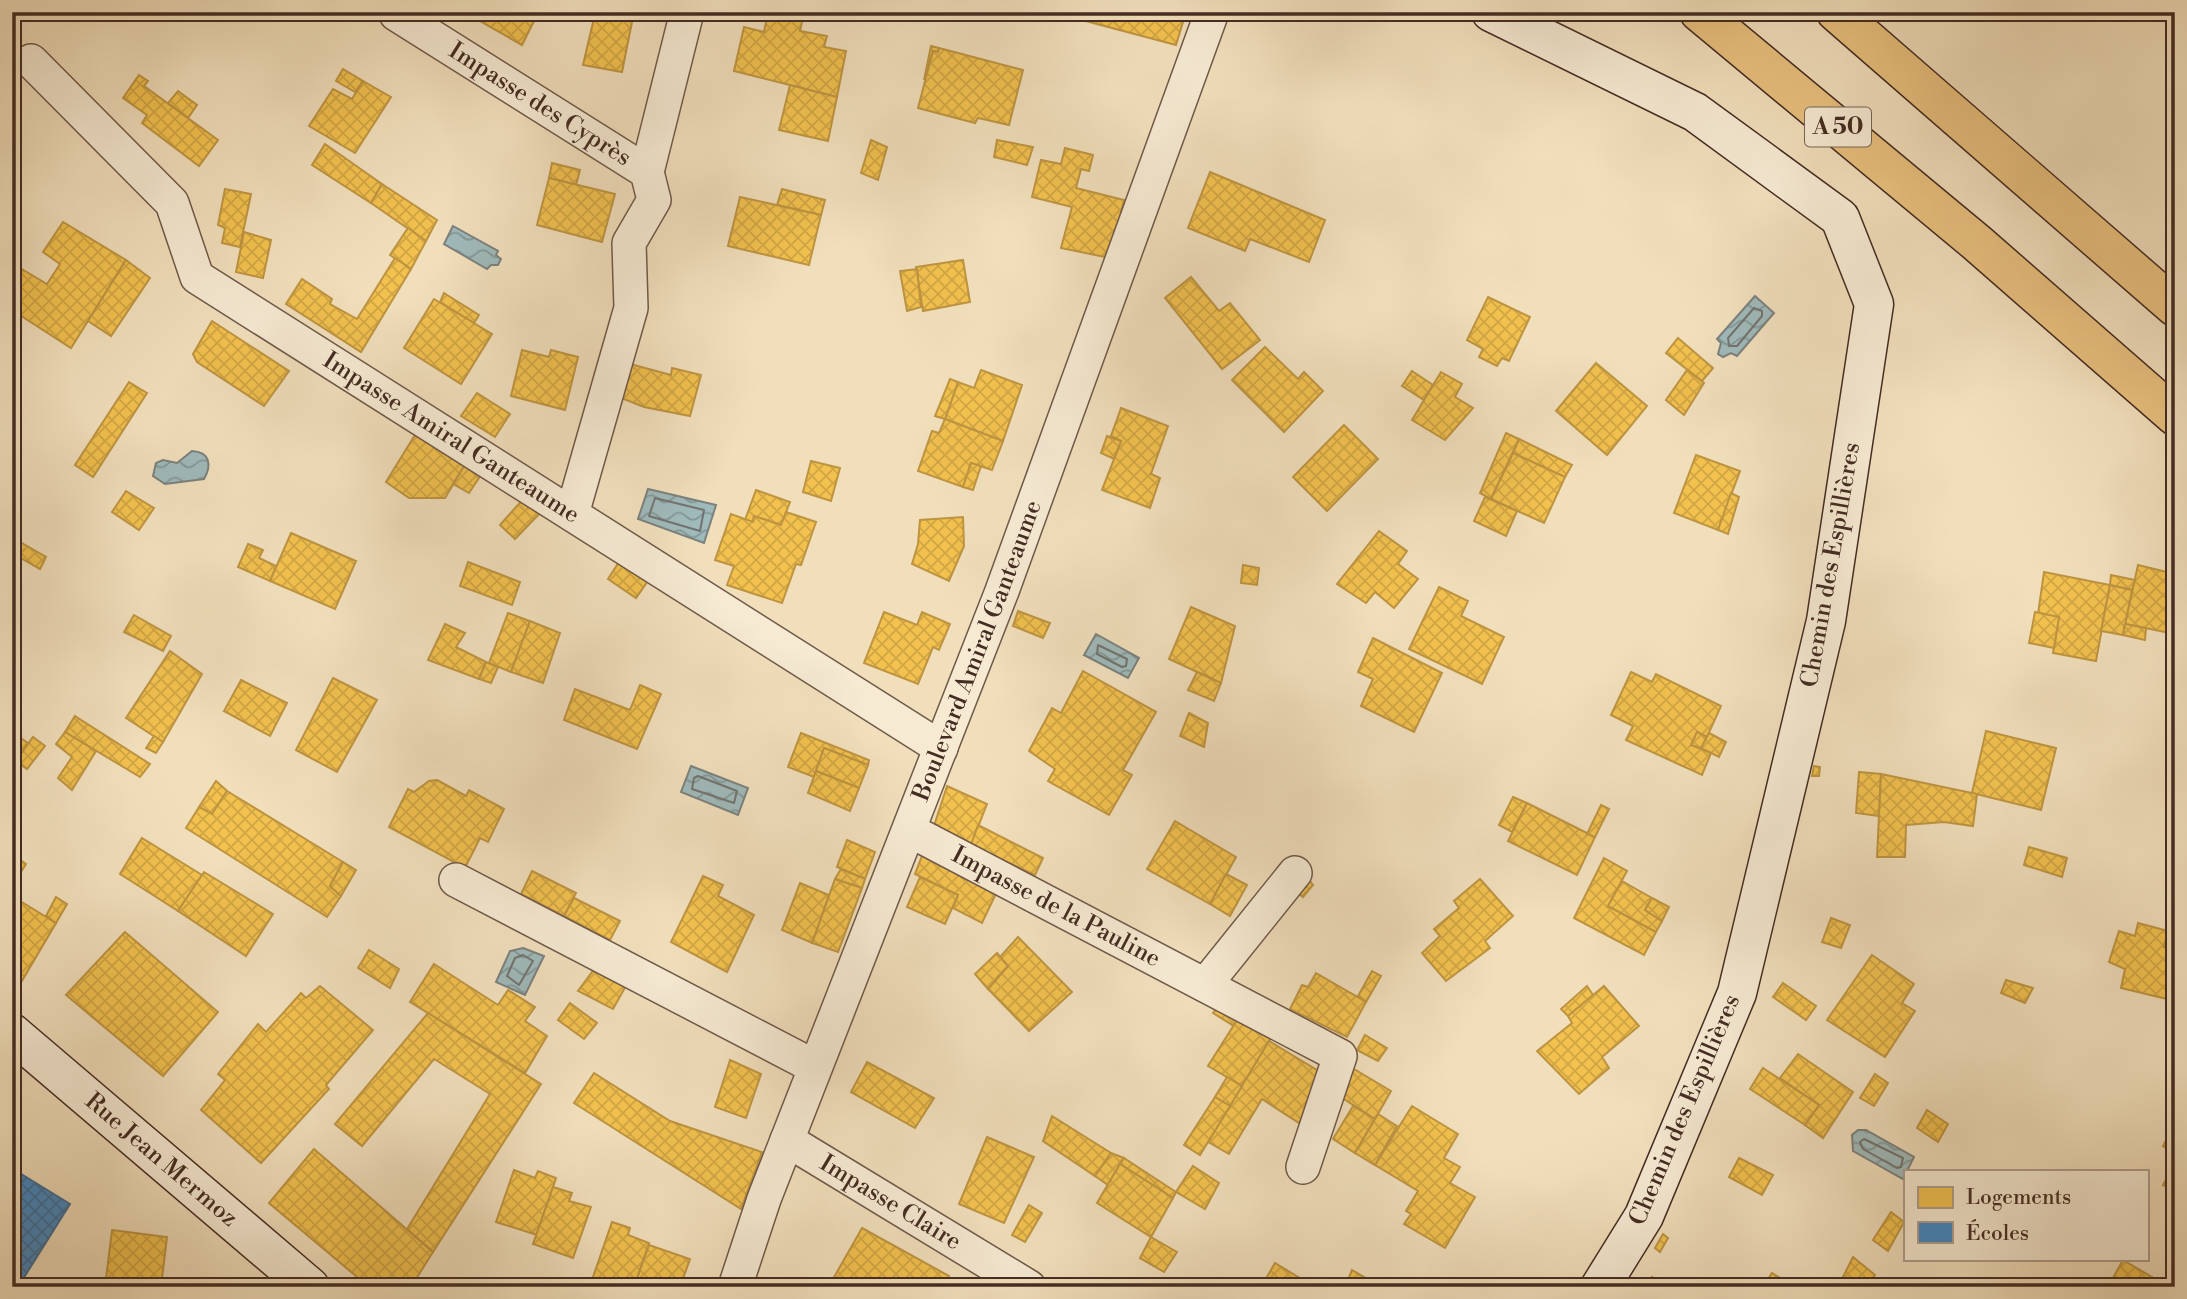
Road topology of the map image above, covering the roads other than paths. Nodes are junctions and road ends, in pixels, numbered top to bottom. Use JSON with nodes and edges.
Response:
{"nodes":[{"id":1,"x":687,"y":12,"type":"edge"},
{"id":2,"x":1212,"y":12,"type":"edge"},
{"id":3,"x":1491,"y":12,"type":"edge"},
{"id":4,"x":1699,"y":12,"type":"edge"},
{"id":5,"x":1836,"y":12,"type":"edge"},
{"id":6,"x":396,"y":14,"type":"edge"},
{"id":7,"x":31,"y":61,"type":"dead end"},
{"id":8,"x":647,"y":172,"type":"junction"},
{"id":9,"x":2175,"y":307,"type":"edge"},
{"id":10,"x":2175,"y":416,"type":"edge"},
{"id":11,"x":572,"y":514,"type":"junction"},
{"id":12,"x":941,"y":748,"type":"junction"},
{"id":13,"x":909,"y":830,"type":"junction"},
{"id":14,"x":1295,"y":873,"type":"dead end"},
{"id":15,"x":456,"y":880,"type":"dead end"},
{"id":16,"x":1205,"y":985,"type":"junction"},
{"id":17,"x":12,"y":1033,"type":"edge"},
{"id":18,"x":815,"y":1067,"type":"junction"},
{"id":19,"x":787,"y":1140,"type":"junction"},
{"id":20,"x":1303,"y":1167,"type":"dead end"},
{"id":21,"x":310,"y":1287,"type":"edge"},
{"id":22,"x":735,"y":1287,"type":"edge"},
{"id":23,"x":1029,"y":1287,"type":"edge"},
{"id":24,"x":1600,"y":1287,"type":"edge"}],
"edges":[{"from":1,"to":8,"type":"street","name":"Impasse des Cyprès"},
{"from":2,"to":12,"type":"street","name":"Boulevard Amiral Ganteaume"},
{"from":3,"to":24,"type":"street","name":"Chemin des Espillières"},
{"from":4,"to":10,"type":"highway","number":"A 50"},
{"from":5,"to":9,"type":"highway"},
{"from":6,"to":8,"type":"street","name":"Impasse des Cyprès"},
{"from":7,"to":11,"type":"street","name":"Impasse Amiral Ganteaume"},
{"from":8,"to":11,"type":"street","name":"Impasse des Cyprès"},
{"from":11,"to":12,"type":"street","name":"Impasse Amiral Ganteaume"},
{"from":12,"to":13,"type":"street","name":"Boulevard Amiral Ganteaume"},
{"from":13,"to":16,"type":"street","name":"Impasse de la Pauline"},
{"from":13,"to":18,"type":"street","name":"Boulevard Amiral Ganteaume"},
{"from":14,"to":16,"type":"street"},
{"from":15,"to":18,"type":"street"},
{"from":16,"to":20,"type":"street","name":"Impasse de la Pauline"},
{"from":17,"to":21,"type":"street","name":"Rue Jean Mermoz"},
{"from":18,"to":19,"type":"street","name":"Boulevard Amiral Ganteaume"},
{"from":19,"to":22,"type":"street","name":"Boulevard Amiral Ganteaume"},
{"from":19,"to":23,"type":"street","name":"Impasse Claire"}]}
